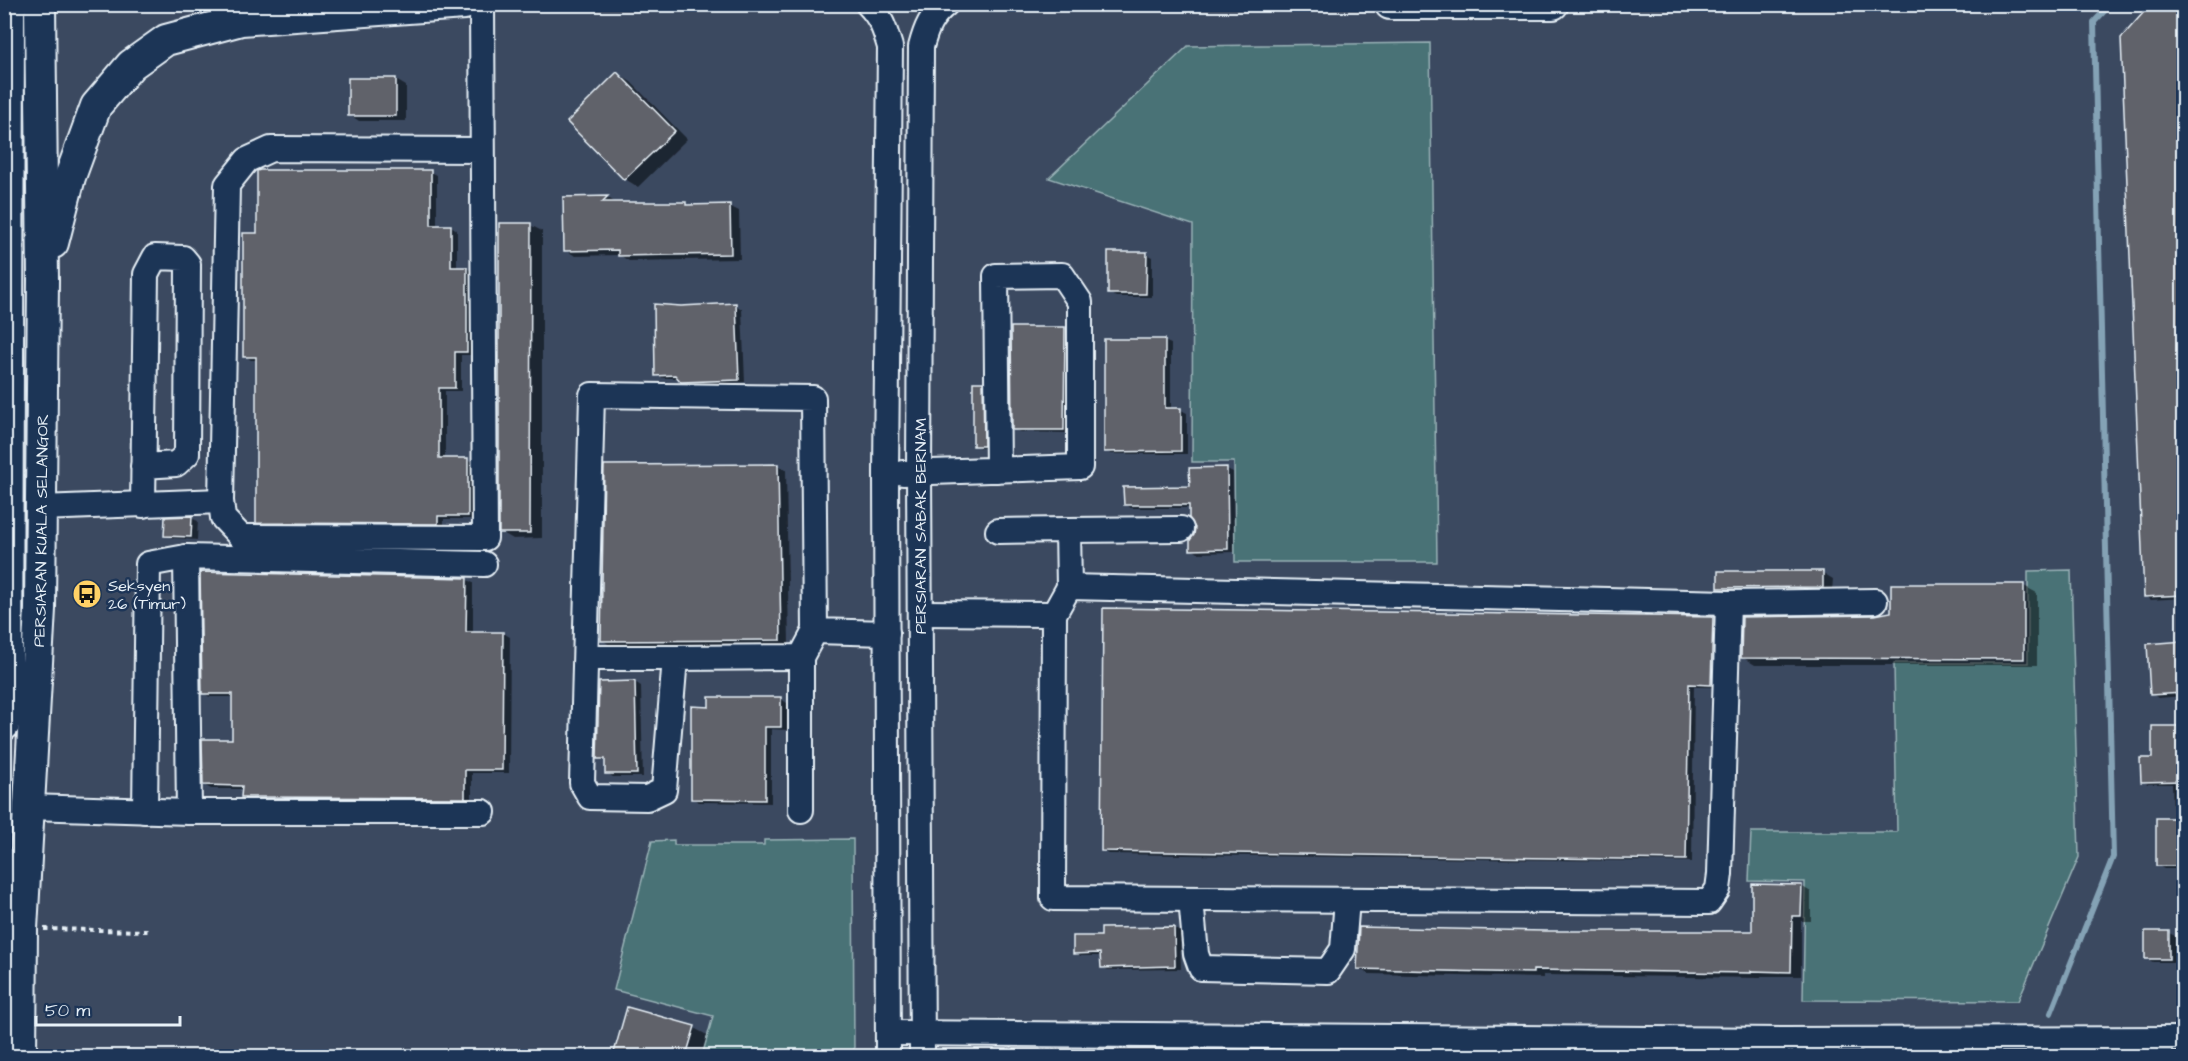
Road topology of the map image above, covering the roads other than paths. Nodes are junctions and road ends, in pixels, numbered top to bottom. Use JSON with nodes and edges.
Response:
{"nodes":[{"id":1,"x":12,"y":4,"type":"edge"},
{"id":2,"x":40,"y":4,"type":"edge"},
{"id":3,"x":464,"y":4,"type":"edge"},
{"id":4,"x":482,"y":4,"type":"edge"},
{"id":5,"x":868,"y":4,"type":"edge"},
{"id":6,"x":946,"y":4,"type":"edge"},
{"id":7,"x":1390,"y":4,"type":"edge"},
{"id":8,"x":1553,"y":4,"type":"edge"},
{"id":9,"x":482,"y":150,"type":"junction"},
{"id":10,"x":42,"y":280,"type":"junction"},
{"id":11,"x":143,"y":466,"type":"junction"},
{"id":12,"x":998,"y":470,"type":"junction"},
{"id":13,"x":919,"y":472,"type":"junction"},
{"id":14,"x":886,"y":473,"type":"junction"},
{"id":15,"x":221,"y":501,"type":"junction"},
{"id":16,"x":143,"y":505,"type":"junction"},
{"id":17,"x":41,"y":508,"type":"junction"},
{"id":18,"x":1181,"y":529,"type":"dead end"},
{"id":19,"x":1068,"y":530,"type":"junction"},
{"id":20,"x":998,"y":531,"type":"dead end"},
{"id":21,"x":186,"y":557,"type":"junction"},
{"id":22,"x":484,"y":564,"type":"dead end"},
{"id":23,"x":1069,"y":587,"type":"junction"},
{"id":24,"x":1875,"y":601,"type":"dead end"},
{"id":25,"x":1728,"y":603,"type":"junction"},
{"id":26,"x":920,"y":613,"type":"junction"},
{"id":27,"x":1054,"y":614,"type":"junction"},
{"id":28,"x":815,"y":632,"type":"junction"},
{"id":29,"x":887,"y":633,"type":"junction"},
{"id":30,"x":801,"y":657,"type":"junction"},
{"id":31,"x":586,"y":658,"type":"junction"},
{"id":32,"x":675,"y":658,"type":"junction"},
{"id":33,"x":4,"y":725,"type":"edge"},
{"id":34,"x":29,"y":807,"type":"junction"},
{"id":35,"x":145,"y":810,"type":"junction"},
{"id":36,"x":801,"y":810,"type":"dead end"},
{"id":37,"x":189,"y":812,"type":"junction"},
{"id":38,"x":483,"y":812,"type":"dead end"},
{"id":39,"x":1191,"y":898,"type":"junction"},
{"id":40,"x":1347,"y":900,"type":"junction"},
{"id":41,"x":2184,"y":1039,"type":"edge"},
{"id":42,"x":888,"y":1045,"type":"edge"},
{"id":43,"x":922,"y":1045,"type":"edge"},
{"id":44,"x":1258,"y":1046,"type":"edge"},
{"id":45,"x":1558,"y":1047,"type":"edge"},
{"id":46,"x":1782,"y":1048,"type":"edge"},
{"id":47,"x":1922,"y":1048,"type":"edge"},
{"id":48,"x":21,"y":1056,"type":"edge"}],
"edges":[{"from":1,"to":33,"type":"main road"},
{"from":2,"to":10,"type":"main road","name":"PERSIARAN KUALA SELANGOR"},
{"from":3,"to":10,"type":"main road"},
{"from":4,"to":9,"type":"street"},
{"from":5,"to":14,"type":"street","name":"PERSIARAN SABAK BERNAM"},
{"from":6,"to":13,"type":"street","name":"PERSIARAN SABAK BERNAM"},
{"from":7,"to":8,"type":"main road"},
{"from":9,"to":15,"type":"street"},
{"from":9,"to":15,"type":"street"},
{"from":10,"to":17,"type":"main road","name":"PERSIARAN KUALA SELANGOR"},
{"from":11,"to":11,"type":"street"},
{"from":11,"to":16,"type":"street"},
{"from":12,"to":12,"type":"street"},
{"from":12,"to":13,"type":"street"},
{"from":13,"to":14,"type":"street"},
{"from":13,"to":26,"type":"street","name":"PERSIARAN SABAK BERNAM"},
{"from":14,"to":29,"type":"street","name":"PERSIARAN SABAK BERNAM"},
{"from":15,"to":16,"type":"street"},
{"from":16,"to":17,"type":"street"},
{"from":17,"to":34,"type":"main road","name":"PERSIARAN KUALA SELANGOR"},
{"from":18,"to":19,"type":"street"},
{"from":19,"to":20,"type":"street"},
{"from":19,"to":23,"type":"street"},
{"from":21,"to":22,"type":"street"},
{"from":21,"to":35,"type":"street"},
{"from":21,"to":37,"type":"street"},
{"from":23,"to":25,"type":"street"},
{"from":23,"to":27,"type":"street"},
{"from":24,"to":25,"type":"street"},
{"from":25,"to":40,"type":"street"},
{"from":26,"to":27,"type":"street"},
{"from":26,"to":43,"type":"street","name":"PERSIARAN SABAK BERNAM"},
{"from":27,"to":39,"type":"street"},
{"from":28,"to":29,"type":"street"},
{"from":28,"to":30,"type":"street"},
{"from":28,"to":31,"type":"street"},
{"from":29,"to":42,"type":"street","name":"PERSIARAN SABAK BERNAM"},
{"from":30,"to":32,"type":"street"},
{"from":30,"to":36,"type":"street"},
{"from":31,"to":32,"type":"street"},
{"from":31,"to":32,"type":"street"},
{"from":34,"to":35,"type":"street"},
{"from":34,"to":48,"type":"main road","name":"PERSIARAN KUALA SELANGOR"},
{"from":35,"to":37,"type":"street"},
{"from":37,"to":38,"type":"street"},
{"from":39,"to":40,"type":"street"},
{"from":39,"to":40,"type":"street"},
{"from":41,"to":47,"type":"street"},
{"from":42,"to":43,"type":"street"},
{"from":43,"to":44,"type":"street"},
{"from":44,"to":45,"type":"street"},
{"from":45,"to":46,"type":"street"},
{"from":46,"to":47,"type":"street"}]}
